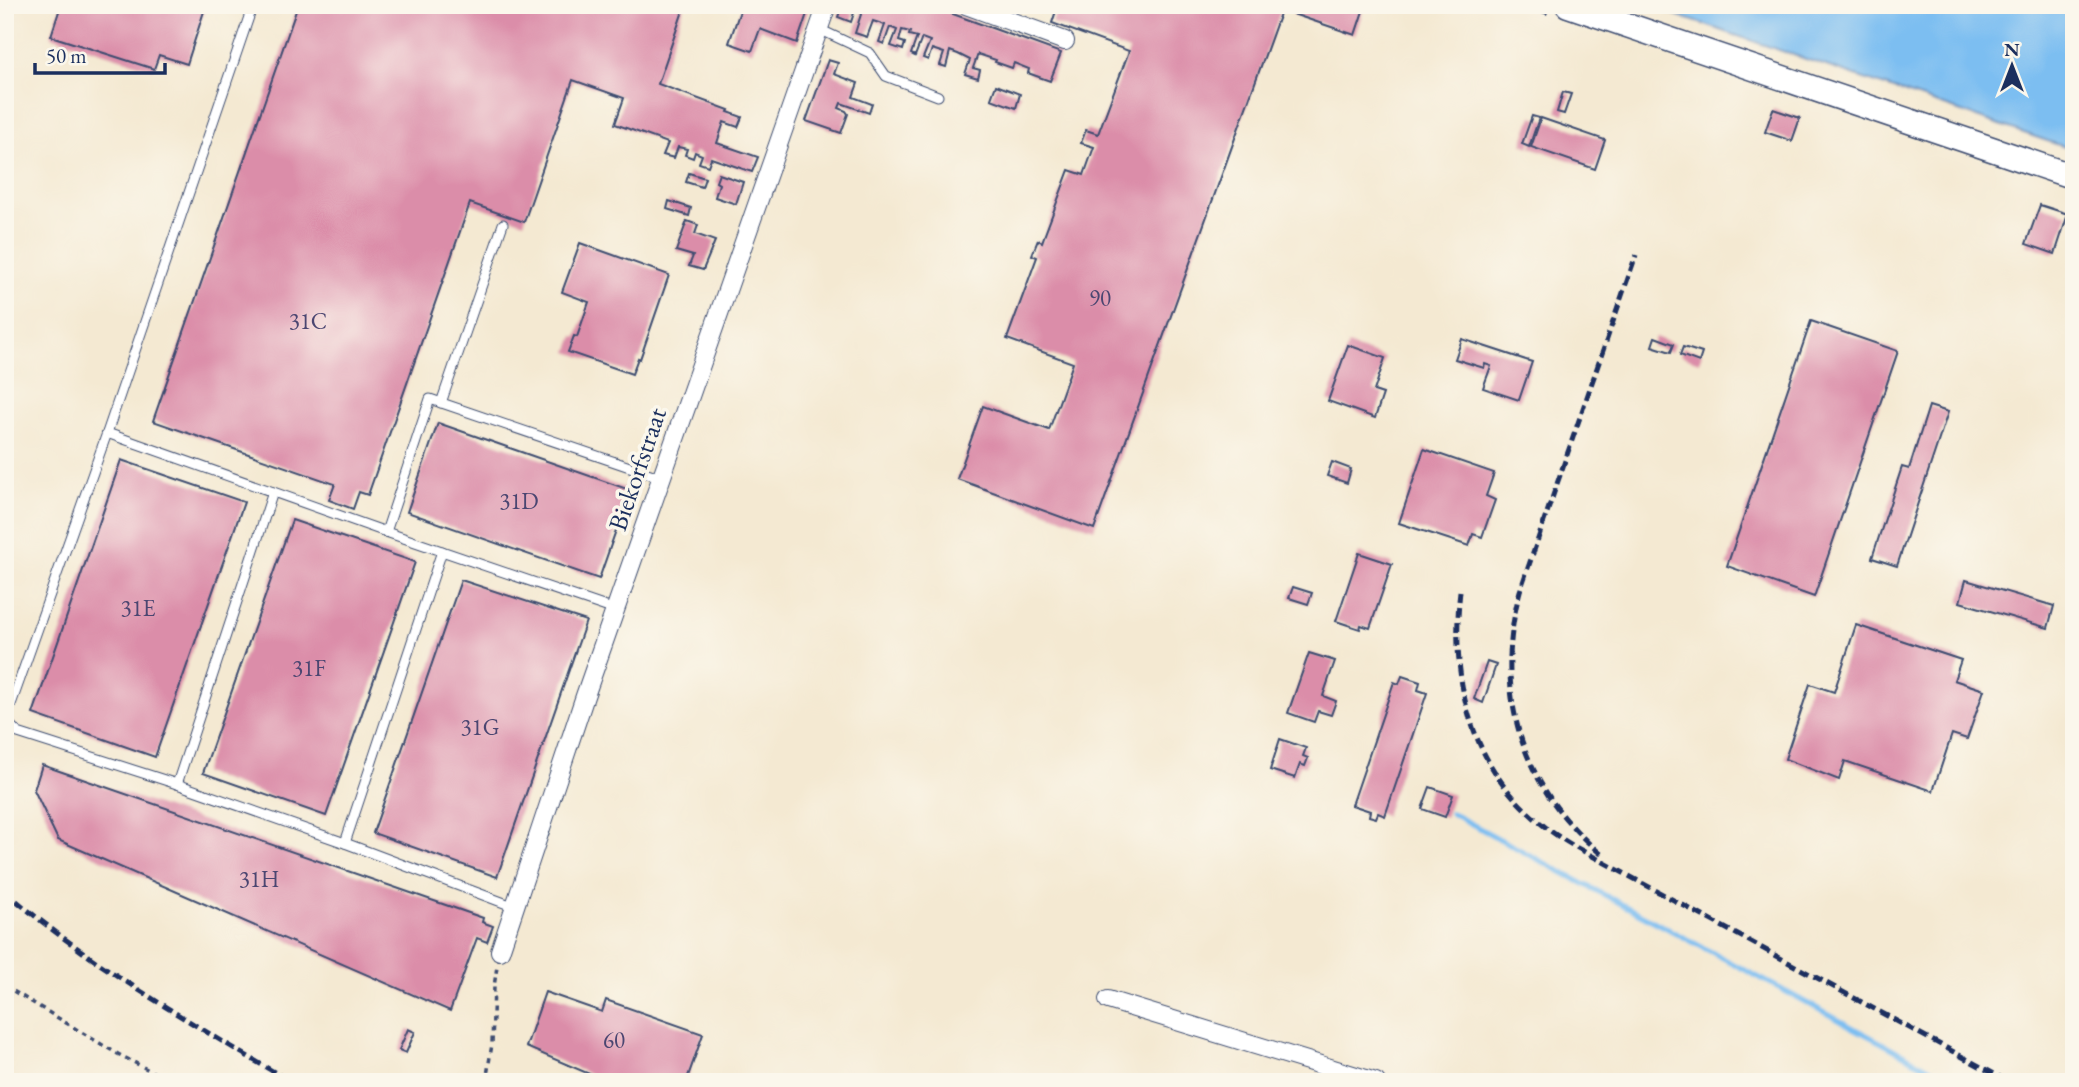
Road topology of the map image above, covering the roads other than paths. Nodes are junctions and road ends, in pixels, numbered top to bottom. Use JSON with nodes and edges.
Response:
{"nodes":[{"id":1,"x":253,"y":5,"type":"edge"},
{"id":2,"x":827,"y":5,"type":"edge"},
{"id":3,"x":966,"y":5,"type":"edge"},
{"id":4,"x":1568,"y":5,"type":"edge"},
{"id":5,"x":819,"y":29,"type":"junction"},
{"id":6,"x":1065,"y":41,"type":"dead end"},
{"id":7,"x":938,"y":96,"type":"dead end"},
{"id":8,"x":2074,"y":177,"type":"edge"},
{"id":9,"x":503,"y":224,"type":"dead end"},
{"id":10,"x":441,"y":403,"type":"junction"},
{"id":11,"x":107,"y":433,"type":"junction"},
{"id":12,"x":662,"y":478,"type":"junction"},
{"id":13,"x":273,"y":492,"type":"junction"},
{"id":14,"x":386,"y":532,"type":"junction"},
{"id":15,"x":442,"y":551,"type":"junction"},
{"id":16,"x":615,"y":610,"type":"junction"},
{"id":17,"x":177,"y":784,"type":"junction"},
{"id":18,"x":345,"y":843,"type":"junction"},
{"id":19,"x":515,"y":907,"type":"junction"},
{"id":20,"x":500,"y":951,"type":"road end"},
{"id":21,"x":1108,"y":1000,"type":"dead end"},
{"id":22,"x":1376,"y":1082,"type":"edge"}],
"edges":[{"from":1,"to":11,"type":"lane"},
{"from":2,"to":5,"type":"street","name":"Biekorfstraat"},
{"from":3,"to":6,"type":"street"},
{"from":4,"to":8,"type":"street"},
{"from":5,"to":7,"type":"lane"},
{"from":5,"to":12,"type":"street","name":"Biekorfstraat"},
{"from":9,"to":10,"type":"lane"},
{"from":10,"to":12,"type":"lane"},
{"from":10,"to":14,"type":"lane"},
{"from":11,"to":13,"type":"lane"},
{"from":11,"to":17,"type":"lane"},
{"from":12,"to":16,"type":"street","name":"Biekorfstraat"},
{"from":13,"to":14,"type":"lane"},
{"from":13,"to":17,"type":"lane"},
{"from":14,"to":15,"type":"lane"},
{"from":15,"to":16,"type":"lane"},
{"from":15,"to":18,"type":"lane"},
{"from":16,"to":19,"type":"street","name":"Biekorfstraat"},
{"from":17,"to":18,"type":"lane"},
{"from":18,"to":19,"type":"lane"},
{"from":19,"to":20,"type":"street","name":"Biekorfstraat"},
{"from":21,"to":22,"type":"street"}]}
